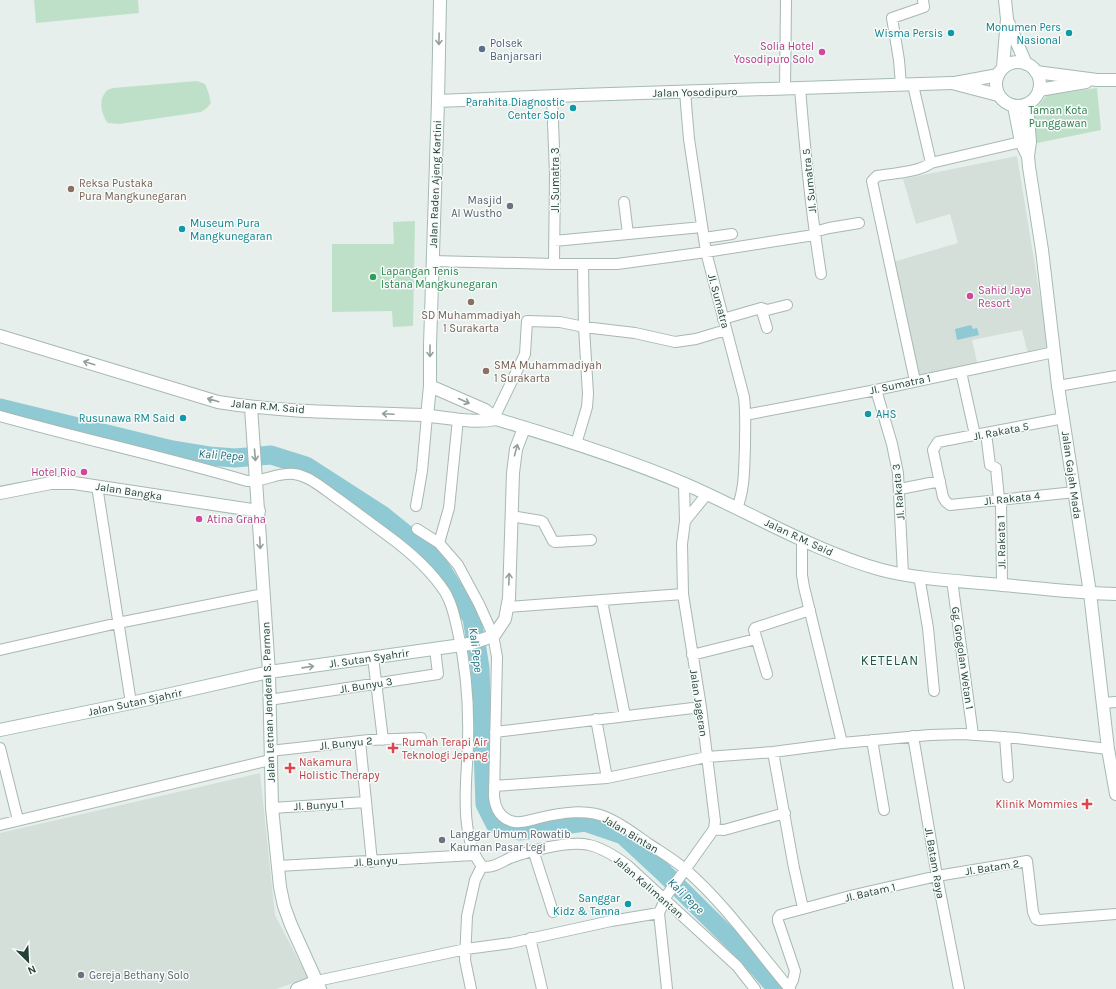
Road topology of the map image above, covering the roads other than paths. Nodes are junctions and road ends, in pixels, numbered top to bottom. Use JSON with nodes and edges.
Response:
{"nodes":[{"id":1,"x":440,"y":0,"type":"edge"},
{"id":2,"x":786,"y":0,"type":"edge"},
{"id":3,"x":924,"y":0,"type":"edge"},
{"id":4,"x":1006,"y":0,"type":"edge"},
{"id":5,"x":1007,"y":19,"type":"junction"},
{"id":6,"x":1026,"y":64,"type":"junction"},
{"id":7,"x":1001,"y":71,"type":"junction"},
{"id":8,"x":1036,"y":72,"type":"junction"},
{"id":9,"x":1097,"y":80,"type":"junction"},
{"id":10,"x":1116,"y":80,"type":"edge"},
{"id":11,"x":952,"y":84,"type":"junction"},
{"id":12,"x":907,"y":85,"type":"junction"},
{"id":13,"x":800,"y":88,"type":"junction"},
{"id":14,"x":785,"y":89,"type":"junction"},
{"id":15,"x":1040,"y":90,"type":"junction"},
{"id":16,"x":685,"y":92,"type":"junction"},
{"id":17,"x":998,"y":95,"type":"junction"},
{"id":18,"x":552,"y":96,"type":"junction"},
{"id":19,"x":438,"y":101,"type":"junction"},
{"id":20,"x":1027,"y":105,"type":"junction"},
{"id":21,"x":1014,"y":106,"type":"junction"},
{"id":22,"x":1021,"y":142,"type":"junction"},
{"id":23,"x":1028,"y":156,"type":"junction"},
{"id":24,"x":931,"y":163,"type":"junction"},
{"id":25,"x":624,"y":202,"type":"dead end"},
{"id":26,"x":859,"y":223,"type":"dead end"},
{"id":27,"x":702,"y":227,"type":"junction"},
{"id":28,"x":814,"y":233,"type":"junction"},
{"id":29,"x":628,"y":234,"type":"junction"},
{"id":30,"x":732,"y":234,"type":"dead end"},
{"id":31,"x":704,"y":238,"type":"junction"},
{"id":32,"x":554,"y":240,"type":"junction"},
{"id":33,"x":706,"y":252,"type":"junction"},
{"id":34,"x":432,"y":261,"type":"junction"},
{"id":35,"x":554,"y":264,"type":"junction"},
{"id":36,"x":583,"y":265,"type":"junction"},
{"id":37,"x":821,"y":274,"type":"dead end"},
{"id":38,"x":787,"y":305,"type":"dead end"},
{"id":39,"x":761,"y":308,"type":"junction"},
{"id":40,"x":723,"y":319,"type":"junction"},
{"id":41,"x":584,"y":326,"type":"junction"},
{"id":42,"x":766,"y":328,"type":"dead end"},
{"id":43,"x":726,"y":330,"type":"junction"},
{"id":44,"x":0,"y":336,"type":"edge"},
{"id":45,"x":1054,"y":352,"type":"junction"},
{"id":46,"x":961,"y":372,"type":"junction"},
{"id":47,"x":1116,"y":376,"type":"edge"},
{"id":48,"x":915,"y":381,"type":"junction"},
{"id":49,"x":430,"y":386,"type":"junction"},
{"id":50,"x":1058,"y":386,"type":"junction"},
{"id":51,"x":876,"y":390,"type":"junction"},
{"id":52,"x":252,"y":407,"type":"junction"},
{"id":53,"x":745,"y":415,"type":"junction"},
{"id":54,"x":0,"y":416,"type":"edge"},
{"id":55,"x":427,"y":416,"type":"junction"},
{"id":56,"x":495,"y":418,"type":"junction"},
{"id":57,"x":1064,"y":418,"type":"junction"},
{"id":58,"x":458,"y":419,"type":"junction"},
{"id":59,"x":524,"y":428,"type":"junction"},
{"id":60,"x":986,"y":434,"type":"junction"},
{"id":61,"x":976,"y":436,"type":"junction"},
{"id":62,"x":576,"y":444,"type":"junction"},
{"id":63,"x":257,"y":479,"type":"junction"},
{"id":64,"x":940,"y":481,"type":"junction"},
{"id":65,"x":684,"y":484,"type":"junction"},
{"id":66,"x":97,"y":486,"type":"junction"},
{"id":67,"x":900,"y":488,"type":"junction"},
{"id":68,"x":1075,"y":492,"type":"junction"},
{"id":69,"x":0,"y":493,"type":"edge"},
{"id":70,"x":707,"y":494,"type":"junction"},
{"id":71,"x":1000,"y":499,"type":"junction"},
{"id":72,"x":416,"y":506,"type":"dead end"},
{"id":73,"x":737,"y":508,"type":"junction"},
{"id":74,"x":259,"y":512,"type":"junction"},
{"id":75,"x":511,"y":516,"type":"junction"},
{"id":76,"x":685,"y":521,"type":"junction"},
{"id":77,"x":417,"y":529,"type":"dead end"},
{"id":78,"x":802,"y":539,"type":"junction"},
{"id":79,"x":591,"y":540,"type":"dead end"},
{"id":80,"x":439,"y":544,"type":"junction"},
{"id":81,"x":903,"y":574,"type":"junction"},
{"id":82,"x":919,"y":576,"type":"junction"},
{"id":83,"x":952,"y":580,"type":"junction"},
{"id":84,"x":1002,"y":585,"type":"junction"},
{"id":85,"x":1090,"y":593,"type":"junction"},
{"id":86,"x":263,"y":594,"type":"junction"},
{"id":87,"x":683,"y":594,"type":"junction"},
{"id":88,"x":1116,"y":594,"type":"edge"},
{"id":89,"x":602,"y":601,"type":"junction"},
{"id":90,"x":507,"y":608,"type":"junction"},
{"id":91,"x":810,"y":610,"type":"junction"},
{"id":92,"x":118,"y":623,"type":"junction"},
{"id":93,"x":490,"y":637,"type":"junction"},
{"id":94,"x":756,"y":639,"type":"junction"},
{"id":95,"x":465,"y":644,"type":"junction"},
{"id":96,"x":435,"y":648,"type":"junction"},
{"id":97,"x":0,"y":650,"type":"edge"},
{"id":98,"x":692,"y":655,"type":"junction"},
{"id":99,"x":373,"y":657,"type":"junction"},
{"id":100,"x":269,"y":672,"type":"junction"},
{"id":101,"x":767,"y":674,"type":"dead end"},
{"id":102,"x":376,"y":683,"type":"junction"},
{"id":103,"x":934,"y":691,"type":"dead end"},
{"id":104,"x":269,"y":700,"type":"junction"},
{"id":105,"x":1116,"y":702,"type":"edge"},
{"id":106,"x":131,"y":703,"type":"junction"},
{"id":107,"x":1102,"y":703,"type":"junction"},
{"id":108,"x":701,"y":707,"type":"junction"},
{"id":109,"x":625,"y":716,"type":"junction"},
{"id":110,"x":596,"y":719,"type":"junction"},
{"id":111,"x":0,"y":730,"type":"edge"},
{"id":112,"x":495,"y":732,"type":"junction"},
{"id":113,"x":973,"y":735,"type":"junction"},
{"id":114,"x":913,"y":736,"type":"junction"},
{"id":115,"x":1005,"y":737,"type":"junction"},
{"id":116,"x":421,"y":738,"type":"dead end"},
{"id":117,"x":383,"y":740,"type":"junction"},
{"id":118,"x":872,"y":740,"type":"junction"},
{"id":119,"x":360,"y":741,"type":"junction"},
{"id":120,"x":842,"y":743,"type":"junction"},
{"id":121,"x":0,"y":748,"type":"edge"},
{"id":122,"x":1108,"y":749,"type":"junction"},
{"id":123,"x":774,"y":752,"type":"junction"},
{"id":124,"x":270,"y":756,"type":"junction"},
{"id":125,"x":707,"y":758,"type":"junction"},
{"id":126,"x":1008,"y":776,"type":"dead end"},
{"id":127,"x":606,"y":778,"type":"junction"},
{"id":128,"x":494,"y":786,"type":"junction"},
{"id":129,"x":1116,"y":794,"type":"edge"},
{"id":130,"x":366,"y":802,"type":"junction"},
{"id":131,"x":272,"y":808,"type":"junction"},
{"id":132,"x":884,"y":810,"type":"dead end"},
{"id":133,"x":785,"y":813,"type":"junction"},
{"id":134,"x":18,"y":820,"type":"junction"},
{"id":135,"x":0,"y":824,"type":"edge"},
{"id":136,"x":714,"y":829,"type":"junction"},
{"id":137,"x":533,"y":850,"type":"junction"},
{"id":138,"x":474,"y":855,"type":"junction"},
{"id":139,"x":372,"y":862,"type":"junction"},
{"id":140,"x":278,"y":866,"type":"junction"},
{"id":141,"x":482,"y":866,"type":"junction"},
{"id":142,"x":684,"y":871,"type":"junction"},
{"id":143,"x":937,"y":876,"type":"junction"},
{"id":144,"x":666,"y":898,"type":"junction"},
{"id":145,"x":803,"y":908,"type":"junction"},
{"id":146,"x":553,"y":912,"type":"dead end"},
{"id":147,"x":659,"y":913,"type":"junction"},
{"id":148,"x":1116,"y":914,"type":"edge"},
{"id":149,"x":530,"y":938,"type":"junction"},
{"id":150,"x":466,"y":949,"type":"junction"},
{"id":151,"x":318,"y":985,"type":"edge"},
{"id":152,"x":790,"y":988,"type":"edge"},
{"id":153,"x":297,"y":989,"type":"edge"},
{"id":154,"x":471,"y":989,"type":"edge"},
{"id":155,"x":542,"y":989,"type":"edge"},
{"id":156,"x":667,"y":989,"type":"edge"},
{"id":157,"x":756,"y":989,"type":"edge"},
{"id":158,"x":959,"y":989,"type":"edge"}],
"edges":[{"from":1,"to":19,"type":"main road","name":"Jalan Raden Ajeng Kartini","one_way":true},
{"from":2,"to":14,"type":"street"},
{"from":3,"to":12,"type":"street"},
{"from":4,"to":5,"type":"main road"},
{"from":5,"to":6,"type":"main road"},
{"from":5,"to":7,"type":"main road"},
{"from":6,"to":7,"type":"main road"},
{"from":6,"to":8,"type":"main road"},
{"from":7,"to":11,"type":"main road","name":"Jalan Yosodipuro"},
{"from":7,"to":17,"type":"main road"},
{"from":8,"to":9,"type":"main road"},
{"from":8,"to":15,"type":"main road"},
{"from":9,"to":10,"type":"main road"},
{"from":9,"to":15,"type":"main road"},
{"from":11,"to":12,"type":"main road","name":"Jalan Yosodipuro"},
{"from":11,"to":17,"type":"main road","name":"Jalan Yosodipuro"},
{"from":12,"to":13,"type":"main road","name":"Jalan Yosodipuro"},
{"from":12,"to":24,"type":"street"},
{"from":13,"to":14,"type":"main road","name":"Jalan Yosodipuro"},
{"from":13,"to":28,"type":"street","name":"Jl. Sumatra 5"},
{"from":14,"to":16,"type":"main road","name":"Jalan Yosodipuro"},
{"from":15,"to":20,"type":"main road"},
{"from":16,"to":18,"type":"main road","name":"Jalan Yosodipuro"},
{"from":16,"to":27,"type":"street","name":"Jl. Sumatra"},
{"from":17,"to":21,"type":"main road"},
{"from":18,"to":19,"type":"main road","name":"Jalan Yosodipuro"},
{"from":18,"to":32,"type":"street","name":"Jl. Sumatra 3"},
{"from":19,"to":34,"type":"main road","name":"Jalan Raden Ajeng Kartini"},
{"from":20,"to":21,"type":"main road"},
{"from":20,"to":23,"type":"main road","name":"Jalan Gajah Mada"},
{"from":21,"to":22,"type":"main road","name":"Jalan Gajah Mada"},
{"from":22,"to":23,"type":"main road","name":"Jalan Gajah Mada"},
{"from":22,"to":24,"type":"street"},
{"from":23,"to":45,"type":"main road","name":"Jalan Gajah Mada"},
{"from":24,"to":48,"type":"street"},
{"from":25,"to":29,"type":"street"},
{"from":26,"to":28,"type":"street"},
{"from":27,"to":29,"type":"street"},
{"from":27,"to":31,"type":"street","name":"Jl. Sumatra"},
{"from":28,"to":33,"type":"street"},
{"from":28,"to":37,"type":"street","name":"Jl. Sumatra 5"},
{"from":29,"to":32,"type":"street"},
{"from":30,"to":31,"type":"street"},
{"from":31,"to":33,"type":"street","name":"Jl. Sumatra"},
{"from":32,"to":35,"type":"street","name":"Jl. Sumatra 3"},
{"from":33,"to":36,"type":"street"},
{"from":33,"to":40,"type":"street","name":"Jl. Sumatra"},
{"from":34,"to":35,"type":"street"},
{"from":34,"to":49,"type":"main road","name":"Jalan Raden Ajeng Kartini","one_way":true},
{"from":35,"to":36,"type":"street"},
{"from":36,"to":41,"type":"street"},
{"from":38,"to":39,"type":"street"},
{"from":39,"to":40,"type":"street"},
{"from":39,"to":42,"type":"street"},
{"from":40,"to":43,"type":"street","name":"Jl. Sumatra"},
{"from":41,"to":43,"type":"street"},
{"from":41,"to":56,"type":"street"},
{"from":41,"to":62,"type":"street"},
{"from":43,"to":53,"type":"street","name":"Jl. Sumatra"},
{"from":52,"to":44,"type":"main road","name":"Jalan R.M. Said","one_way":true},
{"from":45,"to":46,"type":"street","name":"Jl. Sumatra 1"},
{"from":45,"to":50,"type":"main road","name":"Jalan Gajah Mada"},
{"from":46,"to":48,"type":"street","name":"Jl. Sumatra 1"},
{"from":46,"to":61,"type":"street"},
{"from":47,"to":50,"type":"street"},
{"from":48,"to":51,"type":"street","name":"Jl. Sumatra 1"},
{"from":49,"to":55,"type":"main road","name":"Jalan Raden Ajeng Kartini"},
{"from":49,"to":56,"type":"main road","name":"Jalan R.M. Said","one_way":true},
{"from":50,"to":57,"type":"main road","name":"Jalan Gajah Mada"},
{"from":51,"to":53,"type":"street","name":"Jl. Sumatra 1"},
{"from":51,"to":67,"type":"street","name":"Jl. Rakata 3"},
{"from":55,"to":52,"type":"main road","name":"Jalan R.M. Said","one_way":true},
{"from":52,"to":63,"type":"main road","name":"Jalan Letnan Jenderal S. Parman","one_way":true},
{"from":53,"to":73,"type":"street","name":"Jl. Sumatra"},
{"from":54,"to":63,"type":"street"},
{"from":55,"to":58,"type":"main road","name":"Jalan R.M. Said"},
{"from":55,"to":72,"type":"street"},
{"from":56,"to":58,"type":"main road","name":"Jalan R.M. Said"},
{"from":56,"to":59,"type":"main road","name":"Jalan R.M. Said"},
{"from":57,"to":60,"type":"street","name":"Jl. Rakata 5"},
{"from":57,"to":68,"type":"main road","name":"Jalan Gajah Mada"},
{"from":58,"to":80,"type":"street"},
{"from":59,"to":62,"type":"main road","name":"Jalan R.M. Said"},
{"from":75,"to":59,"type":"main road","one_way":true},
{"from":60,"to":61,"type":"street","name":"Jl. Rakata 5"},
{"from":60,"to":71,"type":"street","name":"Jl. Rakata 1"},
{"from":61,"to":64,"type":"street","name":"Jl. Rakata 5"},
{"from":62,"to":65,"type":"main road","name":"Jalan R.M. Said"},
{"from":63,"to":74,"type":"main road","name":"Jalan Letnan Jenderal S. Parman"},
{"from":63,"to":95,"type":"street"},
{"from":64,"to":67,"type":"street"},
{"from":64,"to":71,"type":"street","name":"Jl. Rakata 4"},
{"from":65,"to":70,"type":"main road","name":"Jalan R.M. Said"},
{"from":65,"to":76,"type":"street","name":"Jalan Jageran"},
{"from":66,"to":69,"type":"main road","name":"Jalan Bangka"},
{"from":66,"to":74,"type":"main road","name":"Jalan Bangka"},
{"from":66,"to":92,"type":"street"},
{"from":67,"to":81,"type":"street","name":"Jl. Rakata 3"},
{"from":68,"to":71,"type":"street","name":"Jl. Rakata 4"},
{"from":68,"to":85,"type":"main road","name":"Jalan Gajah Mada"},
{"from":70,"to":73,"type":"main road","name":"Jalan R.M. Said"},
{"from":70,"to":76,"type":"street"},
{"from":71,"to":84,"type":"street","name":"Jl. Rakata 1"},
{"from":73,"to":78,"type":"main road","name":"Jalan R.M. Said"},
{"from":74,"to":86,"type":"main road","name":"Jalan Letnan Jenderal S. Parman","one_way":true},
{"from":75,"to":79,"type":"street"},
{"from":90,"to":75,"type":"main road","one_way":true},
{"from":76,"to":87,"type":"street","name":"Jalan Jageran"},
{"from":77,"to":80,"type":"street","name":"Jalan Bintan"},
{"from":78,"to":81,"type":"main road","name":"Jalan R.M. Said"},
{"from":78,"to":91,"type":"street"},
{"from":80,"to":93,"type":"street","name":"Jalan Bintan"},
{"from":81,"to":82,"type":"main road","name":"Jalan R.M. Said"},
{"from":82,"to":83,"type":"main road","name":"Jalan R.M. Said"},
{"from":82,"to":103,"type":"street"},
{"from":83,"to":84,"type":"main road","name":"Jalan R.M. Said"},
{"from":83,"to":113,"type":"street","name":"Gg. Grogolan Wetan 1"},
{"from":84,"to":85,"type":"main road","name":"Jalan R.M. Said"},
{"from":85,"to":88,"type":"main road","name":"Jalan R.M. Said"},
{"from":85,"to":107,"type":"main road","name":"Jalan Gajah Mada"},
{"from":86,"to":92,"type":"street"},
{"from":86,"to":100,"type":"main road","name":"Jalan Letnan Jenderal S. Parman"},
{"from":87,"to":89,"type":"street"},
{"from":87,"to":98,"type":"street","name":"Jalan Jageran"},
{"from":89,"to":90,"type":"street"},
{"from":89,"to":109,"type":"street"},
{"from":90,"to":93,"type":"main road"},
{"from":91,"to":94,"type":"street"},
{"from":91,"to":120,"type":"street"},
{"from":92,"to":97,"type":"street"},
{"from":92,"to":106,"type":"street"},
{"from":93,"to":95,"type":"main road","name":"Jl. Sutan Syahrir"},
{"from":93,"to":112,"type":"street","name":"Jalan Bintan"},
{"from":94,"to":98,"type":"street"},
{"from":94,"to":101,"type":"street"},
{"from":95,"to":96,"type":"main road","name":"Jl. Sutan Syahrir"},
{"from":95,"to":138,"type":"street"},
{"from":96,"to":99,"type":"main road","name":"Jl. Sutan Syahrir"},
{"from":96,"to":102,"type":"street","name":"Jl. Bunyu 3"},
{"from":98,"to":108,"type":"street","name":"Jalan Jageran"},
{"from":100,"to":99,"type":"main road","name":"Jl. Sutan Syahrir","one_way":true},
{"from":99,"to":102,"type":"street"},
{"from":100,"to":104,"type":"main road","name":"Jalan Letnan Jenderal S. Parman"},
{"from":100,"to":106,"type":"main road","name":"Jalan Sutan Sjahrir"},
{"from":102,"to":104,"type":"street","name":"Jl. Bunyu 3"},
{"from":102,"to":117,"type":"street"},
{"from":104,"to":124,"type":"main road","name":"Jalan Letnan Jenderal S. Parman"},
{"from":105,"to":107,"type":"street"},
{"from":106,"to":111,"type":"main road","name":"Jalan Sutan Sjahrir"},
{"from":107,"to":122,"type":"main road","name":"Jalan Gajah Mada"},
{"from":108,"to":109,"type":"street"},
{"from":108,"to":125,"type":"street","name":"Jalan Jageran"},
{"from":109,"to":110,"type":"street"},
{"from":110,"to":112,"type":"street"},
{"from":110,"to":127,"type":"street"},
{"from":112,"to":128,"type":"street","name":"Jalan Bintan"},
{"from":113,"to":114,"type":"street"},
{"from":113,"to":115,"type":"street"},
{"from":114,"to":118,"type":"street"},
{"from":114,"to":143,"type":"street","name":"Jl. Batam Raya"},
{"from":115,"to":122,"type":"street"},
{"from":115,"to":126,"type":"street"},
{"from":116,"to":117,"type":"street","name":"Jl. Bunyu 2"},
{"from":117,"to":119,"type":"street","name":"Jl. Bunyu 2"},
{"from":118,"to":120,"type":"street"},
{"from":118,"to":132,"type":"street"},
{"from":119,"to":124,"type":"street","name":"Jl. Bunyu 2"},
{"from":119,"to":130,"type":"street"},
{"from":120,"to":123,"type":"street"},
{"from":121,"to":134,"type":"street"},
{"from":122,"to":129,"type":"main road","name":"Jalan Gajah Mada"},
{"from":123,"to":125,"type":"street"},
{"from":123,"to":133,"type":"street"},
{"from":124,"to":131,"type":"main road","name":"Jalan Letnan Jenderal S. Parman"},
{"from":124,"to":134,"type":"street","name":"Jl. Bunyu 2"},
{"from":125,"to":127,"type":"street"},
{"from":125,"to":136,"type":"street","name":"Jalan Jageran"},
{"from":127,"to":128,"type":"street"},
{"from":128,"to":142,"type":"street","name":"Jalan Bintan"},
{"from":130,"to":131,"type":"street","name":"Jl. Bunyu 1"},
{"from":130,"to":139,"type":"street"},
{"from":131,"to":140,"type":"main road","name":"Jalan Letnan Jenderal S. Parman"},
{"from":133,"to":136,"type":"street"},
{"from":133,"to":145,"type":"street"},
{"from":134,"to":135,"type":"street","name":"Jl. Bunyu 2"},
{"from":136,"to":142,"type":"street"},
{"from":137,"to":141,"type":"street","name":"Jalan Kalimantan"},
{"from":137,"to":144,"type":"street","name":"Jalan Kalimantan"},
{"from":137,"to":146,"type":"street"},
{"from":138,"to":139,"type":"street","name":"Jl. Bunyu"},
{"from":138,"to":141,"type":"street"},
{"from":139,"to":140,"type":"street","name":"Jl. Bunyu"},
{"from":140,"to":151,"type":"main road","name":"Jalan Letnan Jenderal S. Parman"},
{"from":141,"to":150,"type":"street"},
{"from":142,"to":144,"type":"street"},
{"from":142,"to":152,"type":"street","name":"Jalan Bintan"},
{"from":143,"to":145,"type":"street","name":"Jl. Batam 1"},
{"from":143,"to":148,"type":"street","name":"Jl. Batam 2"},
{"from":143,"to":158,"type":"street","name":"Jl. Batam Raya"},
{"from":144,"to":147,"type":"street"},
{"from":144,"to":157,"type":"street","name":"Jalan Kalimantan"},
{"from":145,"to":152,"type":"street","name":"Jl. Batam 1"},
{"from":147,"to":149,"type":"street"},
{"from":147,"to":156,"type":"street"},
{"from":149,"to":150,"type":"street"},
{"from":149,"to":155,"type":"street"},
{"from":150,"to":151,"type":"street"},
{"from":150,"to":154,"type":"street"},
{"from":151,"to":153,"type":"main road"}]}
